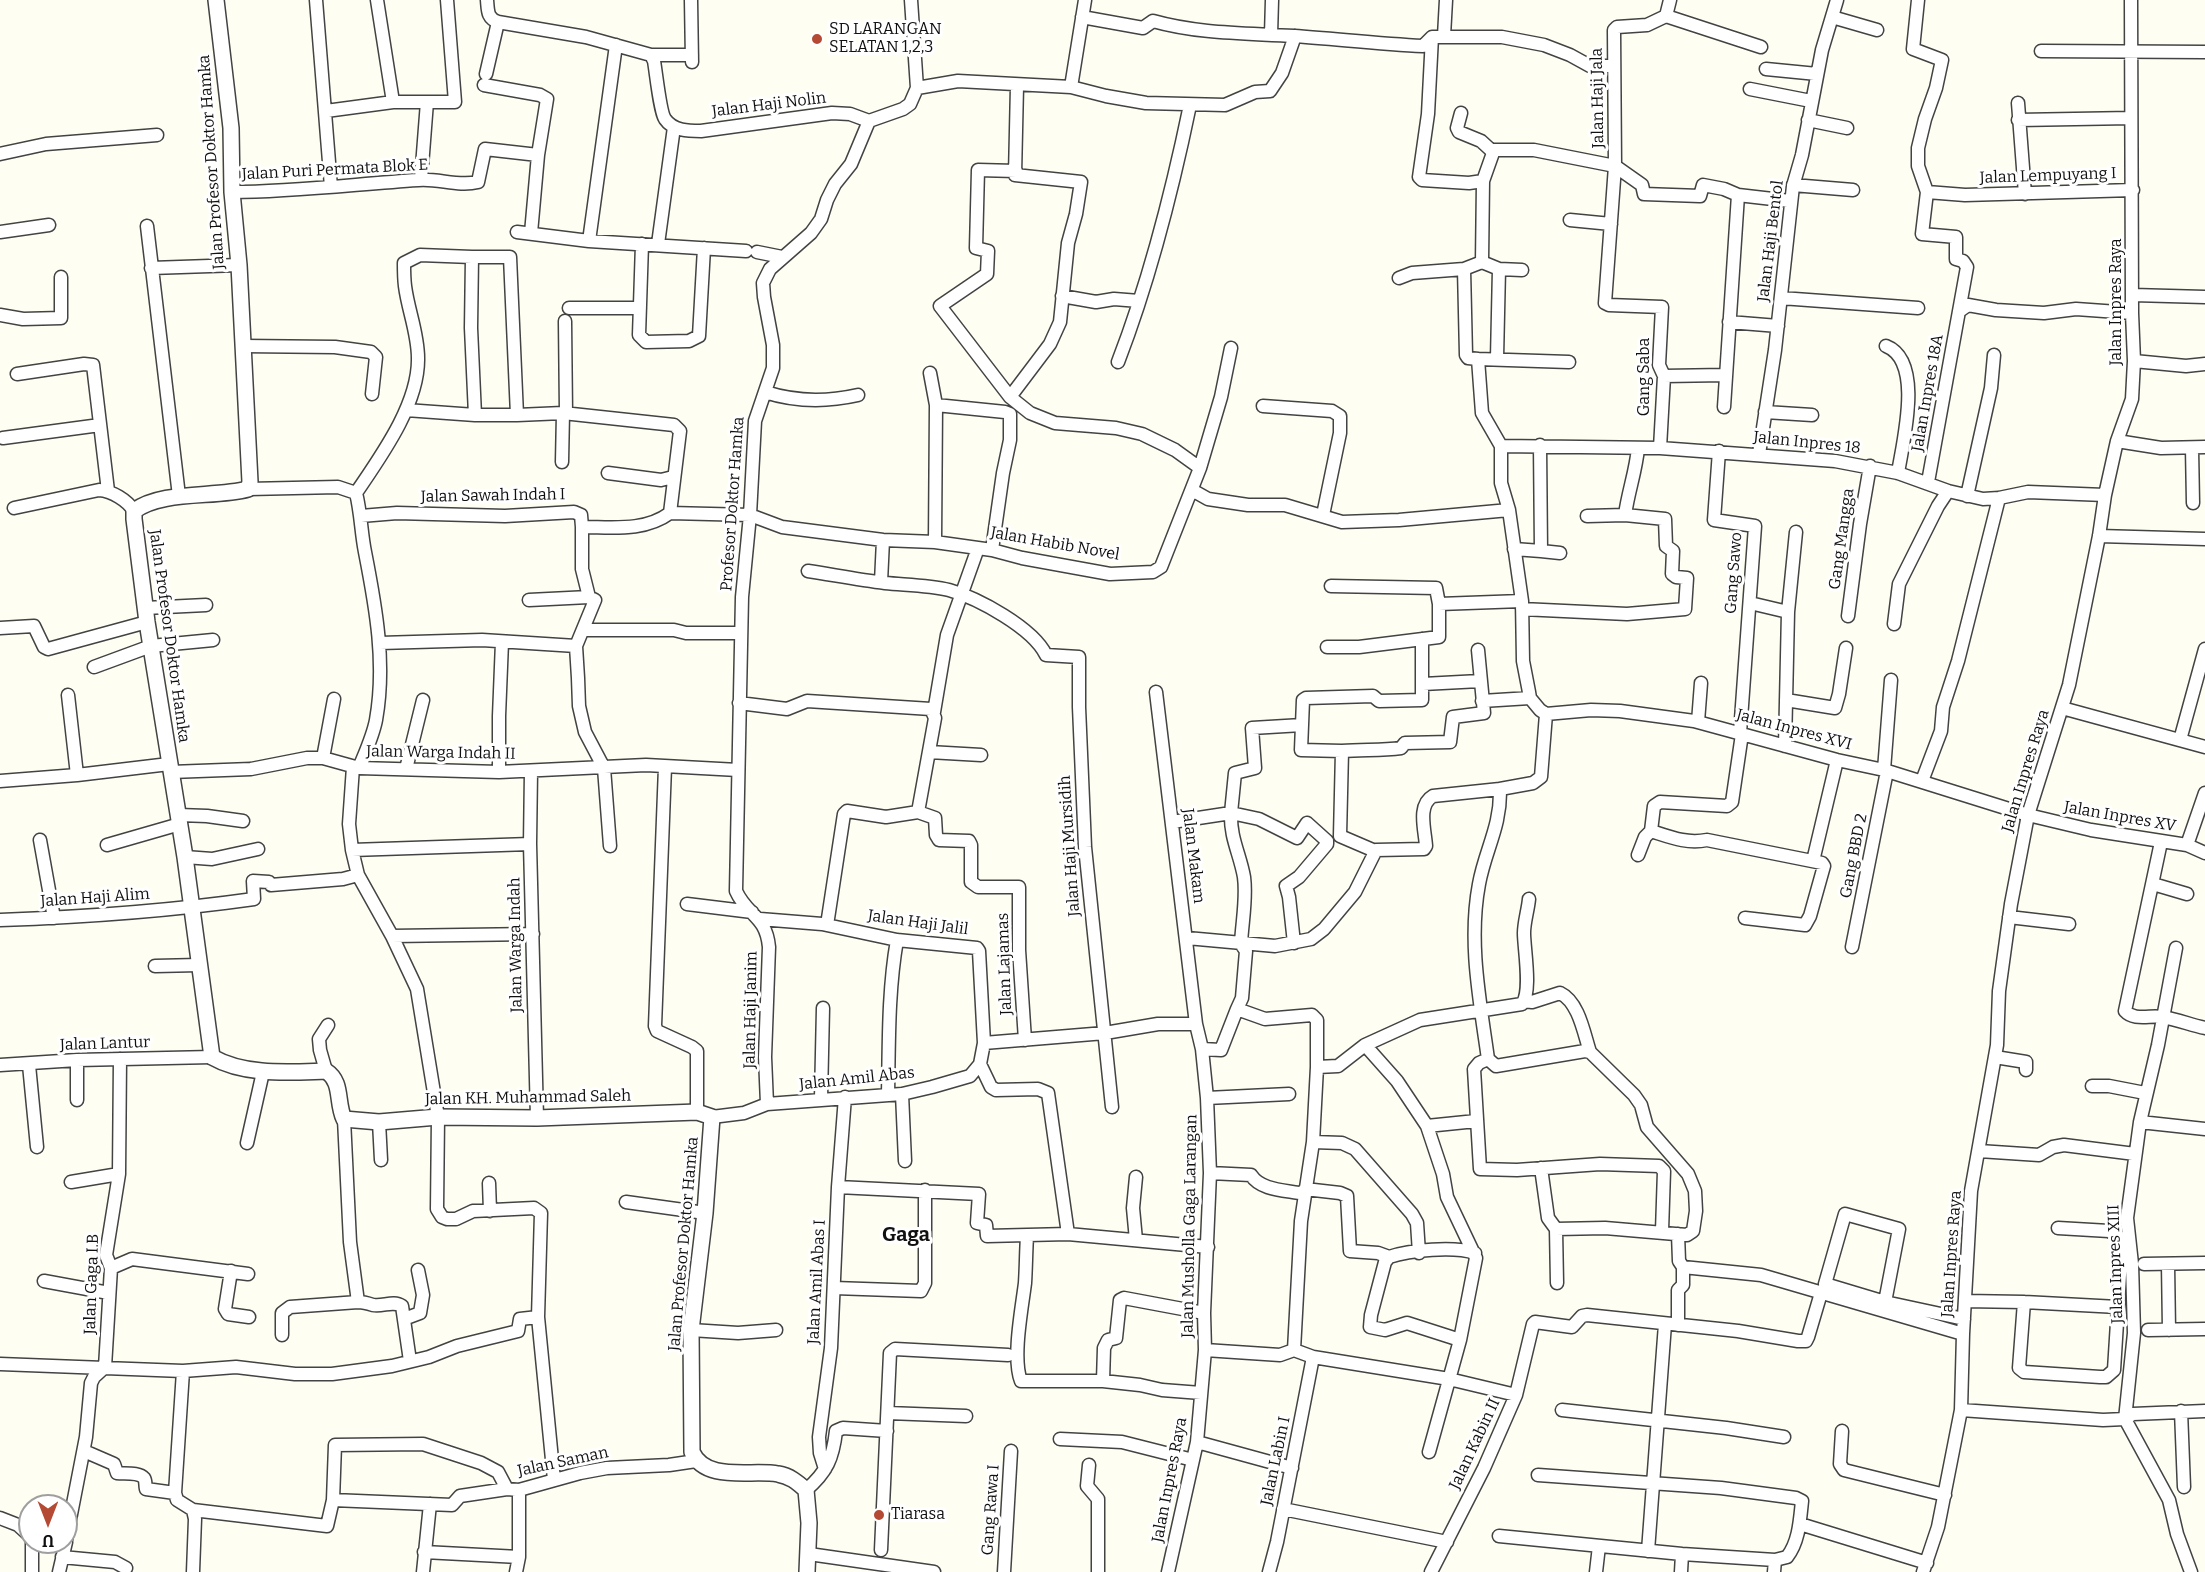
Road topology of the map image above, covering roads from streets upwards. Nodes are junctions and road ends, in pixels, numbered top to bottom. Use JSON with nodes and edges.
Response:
{"nodes":[{"id":1,"x":216,"y":0,"type":"edge"},
{"id":2,"x":316,"y":0,"type":"edge"},
{"id":3,"x":378,"y":0,"type":"edge"},
{"id":4,"x":447,"y":0,"type":"edge"},
{"id":5,"x":487,"y":0,"type":"edge"},
{"id":6,"x":691,"y":0,"type":"edge"},
{"id":7,"x":911,"y":0,"type":"edge"},
{"id":8,"x":1085,"y":0,"type":"edge"},
{"id":9,"x":1272,"y":0,"type":"edge"},
{"id":10,"x":1446,"y":0,"type":"edge"},
{"id":11,"x":1670,"y":0,"type":"edge"},
{"id":12,"x":1837,"y":0,"type":"edge"},
{"id":13,"x":1918,"y":0,"type":"edge"},
{"id":14,"x":2131,"y":0,"type":"edge"},
{"id":15,"x":1666,"y":16,"type":"junction"},
{"id":16,"x":1082,"y":17,"type":"junction"},
{"id":17,"x":1832,"y":17,"type":"junction"},
{"id":18,"x":498,"y":22,"type":"junction"},
{"id":19,"x":1877,"y":30,"type":"dead end"},
{"id":20,"x":1271,"y":35,"type":"junction"},
{"id":21,"x":1295,"y":36,"type":"junction"},
{"id":22,"x":1438,"y":37,"type":"junction"},
{"id":23,"x":616,"y":45,"type":"junction"},
{"id":24,"x":1761,"y":47,"type":"dead end"},
{"id":25,"x":2041,"y":51,"type":"dead end"},
{"id":26,"x":2132,"y":51,"type":"junction"},
{"id":27,"x":2205,"y":52,"type":"edge"},
{"id":28,"x":651,"y":55,"type":"junction"},
{"id":29,"x":1613,"y":66,"type":"junction"},
{"id":30,"x":1766,"y":69,"type":"dead end"},
{"id":31,"x":1817,"y":74,"type":"junction"},
{"id":32,"x":1017,"y":86,"type":"junction"},
{"id":33,"x":1071,"y":87,"type":"junction"},
{"id":34,"x":917,"y":88,"type":"junction"},
{"id":35,"x":1750,"y":89,"type":"dead end"},
{"id":36,"x":1811,"y":101,"type":"junction"},
{"id":37,"x":393,"y":102,"type":"junction"},
{"id":38,"x":427,"y":102,"type":"junction"},
{"id":39,"x":2018,"y":103,"type":"dead end"},
{"id":40,"x":1190,"y":105,"type":"junction"},
{"id":41,"x":326,"y":111,"type":"junction"},
{"id":42,"x":1461,"y":113,"type":"dead end"},
{"id":43,"x":2131,"y":118,"type":"junction"},
{"id":44,"x":1808,"y":120,"type":"junction"},
{"id":45,"x":2018,"y":120,"type":"junction"},
{"id":46,"x":869,"y":121,"type":"junction"},
{"id":47,"x":674,"y":127,"type":"junction"},
{"id":48,"x":1847,"y":128,"type":"dead end"},
{"id":49,"x":157,"y":135,"type":"dead end"},
{"id":50,"x":1493,"y":152,"type":"junction"},
{"id":51,"x":0,"y":154,"type":"edge"},
{"id":52,"x":538,"y":155,"type":"junction"},
{"id":53,"x":1615,"y":166,"type":"junction"},
{"id":54,"x":1016,"y":171,"type":"junction"},
{"id":55,"x":421,"y":179,"type":"junction"},
{"id":56,"x":1483,"y":181,"type":"junction"},
{"id":57,"x":1793,"y":185,"type":"junction"},
{"id":58,"x":331,"y":187,"type":"junction"},
{"id":59,"x":1852,"y":190,"type":"dead end"},
{"id":60,"x":2133,"y":190,"type":"junction"},
{"id":61,"x":232,"y":192,"type":"junction"},
{"id":62,"x":1927,"y":192,"type":"junction"},
{"id":63,"x":2025,"y":194,"type":"junction"},
{"id":64,"x":1738,"y":195,"type":"junction"},
{"id":65,"x":1790,"y":201,"type":"junction"},
{"id":66,"x":1570,"y":220,"type":"dead end"},
{"id":67,"x":1611,"y":224,"type":"junction"},
{"id":68,"x":49,"y":225,"type":"dead end"},
{"id":69,"x":147,"y":226,"type":"dead end"},
{"id":70,"x":0,"y":232,"type":"edge"},
{"id":71,"x":517,"y":232,"type":"dead end"},
{"id":72,"x":531,"y":233,"type":"junction"},
{"id":73,"x":589,"y":241,"type":"junction"},
{"id":74,"x":642,"y":244,"type":"junction"},
{"id":75,"x":658,"y":244,"type":"junction"},
{"id":76,"x":704,"y":248,"type":"junction"},
{"id":77,"x":472,"y":257,"type":"junction"},
{"id":78,"x":782,"y":257,"type":"junction"},
{"id":79,"x":1482,"y":262,"type":"junction"},
{"id":80,"x":239,"y":265,"type":"junction"},
{"id":81,"x":151,"y":268,"type":"junction"},
{"id":82,"x":1464,"y":269,"type":"junction"},
{"id":83,"x":1499,"y":269,"type":"junction"},
{"id":84,"x":1522,"y":270,"type":"dead end"},
{"id":85,"x":61,"y":277,"type":"dead end"},
{"id":86,"x":1399,"y":278,"type":"dead end"},
{"id":87,"x":1062,"y":296,"type":"junction"},
{"id":88,"x":2133,"y":296,"type":"junction"},
{"id":89,"x":2205,"y":297,"type":"edge"},
{"id":90,"x":1781,"y":298,"type":"junction"},
{"id":91,"x":1139,"y":300,"type":"junction"},
{"id":92,"x":1662,"y":306,"type":"joint"},
{"id":93,"x":570,"y":308,"type":"dead end"},
{"id":94,"x":640,"y":308,"type":"junction"},
{"id":95,"x":1918,"y":308,"type":"dead end"},
{"id":96,"x":1961,"y":310,"type":"junction"},
{"id":97,"x":2132,"y":313,"type":"junction"},
{"id":98,"x":0,"y":315,"type":"edge"},
{"id":99,"x":565,"y":321,"type":"dead end"},
{"id":100,"x":1729,"y":322,"type":"junction"},
{"id":101,"x":1778,"y":327,"type":"junction"},
{"id":102,"x":243,"y":346,"type":"junction"},
{"id":103,"x":1886,"y":346,"type":"dead end"},
{"id":104,"x":1231,"y":348,"type":"dead end"},
{"id":105,"x":1994,"y":356,"type":"dead end"},
{"id":106,"x":1497,"y":358,"type":"junction"},
{"id":107,"x":1478,"y":359,"type":"junction"},
{"id":108,"x":2134,"y":361,"type":"junction"},
{"id":109,"x":1118,"y":362,"type":"dead end"},
{"id":110,"x":1569,"y":362,"type":"dead end"},
{"id":111,"x":2205,"y":364,"type":"edge"},
{"id":112,"x":930,"y":373,"type":"dead end"},
{"id":113,"x":16,"y":374,"type":"dead end"},
{"id":114,"x":1725,"y":375,"type":"junction"},
{"id":115,"x":1665,"y":376,"type":"junction"},
{"id":116,"x":765,"y":392,"type":"junction"},
{"id":117,"x":372,"y":394,"type":"dead end"},
{"id":118,"x":858,"y":395,"type":"dead end"},
{"id":119,"x":1010,"y":397,"type":"junction"},
{"id":120,"x":936,"y":405,"type":"junction"},
{"id":121,"x":1263,"y":405,"type":"dead end"},
{"id":122,"x":1724,"y":407,"type":"dead end"},
{"id":123,"x":406,"y":410,"type":"junction"},
{"id":124,"x":1764,"y":412,"type":"junction"},
{"id":125,"x":565,"y":414,"type":"junction"},
{"id":126,"x":475,"y":415,"type":"junction"},
{"id":127,"x":517,"y":415,"type":"junction"},
{"id":128,"x":1812,"y":415,"type":"dead end"},
{"id":129,"x":100,"y":425,"type":"junction"},
{"id":130,"x":3,"y":438,"type":"dead end"},
{"id":131,"x":2117,"y":441,"type":"junction"},
{"id":132,"x":1540,"y":445,"type":"junction"},
{"id":133,"x":1501,"y":446,"type":"junction"},
{"id":134,"x":2205,"y":447,"type":"edge"},
{"id":135,"x":1638,"y":448,"type":"junction"},
{"id":136,"x":1660,"y":448,"type":"junction"},
{"id":137,"x":2192,"y":448,"type":"junction"},
{"id":138,"x":1719,"y":452,"type":"junction"},
{"id":139,"x":1759,"y":454,"type":"junction"},
{"id":140,"x":562,"y":462,"type":"dead end"},
{"id":141,"x":1870,"y":466,"type":"junction"},
{"id":142,"x":1899,"y":467,"type":"junction"},
{"id":143,"x":1200,"y":468,"type":"junction"},
{"id":144,"x":608,"y":473,"type":"dead end"},
{"id":145,"x":673,"y":477,"type":"junction"},
{"id":146,"x":1928,"y":482,"type":"junction"},
{"id":147,"x":248,"y":489,"type":"junction"},
{"id":148,"x":108,"y":490,"type":"junction"},
{"id":149,"x":1192,"y":490,"type":"junction"},
{"id":150,"x":1948,"y":490,"type":"junction"},
{"id":151,"x":356,"y":493,"type":"junction"},
{"id":152,"x":2104,"y":495,"type":"junction"},
{"id":153,"x":179,"y":496,"type":"junction"},
{"id":154,"x":1967,"y":496,"type":"junction"},
{"id":155,"x":1999,"y":498,"type":"junction"},
{"id":156,"x":2193,"y":503,"type":"dead end"},
{"id":157,"x":14,"y":508,"type":"dead end"},
{"id":158,"x":1509,"y":510,"type":"junction"},
{"id":159,"x":134,"y":511,"type":"junction"},
{"id":160,"x":670,"y":513,"type":"junction"},
{"id":161,"x":750,"y":515,"type":"junction"},
{"id":162,"x":1323,"y":515,"type":"junction"},
{"id":163,"x":1625,"y":515,"type":"junction"},
{"id":164,"x":361,"y":516,"type":"junction"},
{"id":165,"x":1587,"y":516,"type":"dead end"},
{"id":166,"x":582,"y":527,"type":"junction"},
{"id":167,"x":1796,"y":532,"type":"dead end"},
{"id":168,"x":2099,"y":536,"type":"junction"},
{"id":169,"x":2205,"y":539,"type":"edge"},
{"id":170,"x":883,"y":540,"type":"junction"},
{"id":171,"x":935,"y":542,"type":"junction"},
{"id":172,"x":978,"y":548,"type":"junction"},
{"id":173,"x":1514,"y":549,"type":"junction"},
{"id":174,"x":993,"y":550,"type":"junction"},
{"id":175,"x":1541,"y":551,"type":"junction"},
{"id":176,"x":1560,"y":553,"type":"dead end"},
{"id":177,"x":808,"y":571,"type":"dead end"},
{"id":178,"x":881,"y":582,"type":"junction"},
{"id":179,"x":1331,"y":586,"type":"dead end"},
{"id":180,"x":961,"y":594,"type":"junction"},
{"id":181,"x":589,"y":597,"type":"junction"},
{"id":182,"x":529,"y":600,"type":"dead end"},
{"id":183,"x":1750,"y":603,"type":"junction"},
{"id":184,"x":1439,"y":604,"type":"junction"},
{"id":185,"x":206,"y":605,"type":"dead end"},
{"id":186,"x":1522,"y":605,"type":"junction"},
{"id":187,"x":1788,"y":612,"type":"junction"},
{"id":188,"x":146,"y":615,"type":"junction"},
{"id":189,"x":1848,"y":615,"type":"dead end"},
{"id":190,"x":1894,"y":624,"type":"dead end"},
{"id":191,"x":0,"y":628,"type":"edge"},
{"id":192,"x":584,"y":630,"type":"junction"},
{"id":193,"x":741,"y":633,"type":"junction"},
{"id":194,"x":1422,"y":639,"type":"junction"},
{"id":195,"x":213,"y":640,"type":"dead end"},
{"id":196,"x":502,"y":642,"type":"junction"},
{"id":197,"x":380,"y":643,"type":"junction"},
{"id":198,"x":151,"y":646,"type":"junction"},
{"id":199,"x":576,"y":646,"type":"junction"},
{"id":200,"x":1327,"y":647,"type":"dead end"},
{"id":201,"x":1846,"y":648,"type":"dead end"},
{"id":202,"x":2205,"y":649,"type":"edge"},
{"id":203,"x":1478,"y":650,"type":"dead end"},
{"id":204,"x":94,"y":667,"type":"dead end"},
{"id":205,"x":1891,"y":680,"type":"dead end"},
{"id":206,"x":1480,"y":681,"type":"junction"},
{"id":207,"x":1701,"y":683,"type":"dead end"},
{"id":208,"x":1423,"y":684,"type":"junction"},
{"id":209,"x":1156,"y":692,"type":"dead end"},
{"id":210,"x":68,"y":694,"type":"dead end"},
{"id":211,"x":1530,"y":698,"type":"junction"},
{"id":212,"x":334,"y":699,"type":"dead end"},
{"id":213,"x":423,"y":700,"type":"dead end"},
{"id":214,"x":1786,"y":700,"type":"junction"},
{"id":215,"x":1482,"y":701,"type":"junction"},
{"id":216,"x":739,"y":703,"type":"junction"},
{"id":217,"x":2062,"y":708,"type":"junction"},
{"id":218,"x":933,"y":711,"type":"junction"},
{"id":219,"x":1546,"y":714,"type":"junction"},
{"id":220,"x":1698,"y":722,"type":"junction"},
{"id":221,"x":1302,"y":725,"type":"junction"},
{"id":222,"x":1741,"y":733,"type":"junction"},
{"id":223,"x":2180,"y":741,"type":"junction"},
{"id":224,"x":1785,"y":746,"type":"junction"},
{"id":225,"x":2205,"y":747,"type":"edge"},
{"id":226,"x":1342,"y":751,"type":"junction"},
{"id":227,"x":929,"y":752,"type":"junction"},
{"id":228,"x":981,"y":755,"type":"dead end"},
{"id":229,"x":323,"y":758,"type":"junction"},
{"id":230,"x":1837,"y":760,"type":"junction"},
{"id":231,"x":665,"y":767,"type":"junction"},
{"id":232,"x":170,"y":768,"type":"junction"},
{"id":233,"x":356,"y":768,"type":"junction"},
{"id":234,"x":406,"y":768,"type":"junction"},
{"id":235,"x":604,"y":768,"type":"junction"},
{"id":236,"x":738,"y":770,"type":"junction"},
{"id":237,"x":531,"y":771,"type":"junction"},
{"id":238,"x":1886,"y":771,"type":"junction"},
{"id":239,"x":499,"y":772,"type":"junction"},
{"id":240,"x":78,"y":775,"type":"junction"},
{"id":241,"x":0,"y":781,"type":"edge"},
{"id":242,"x":1922,"y":781,"type":"junction"},
{"id":243,"x":1498,"y":790,"type":"junction"},
{"id":244,"x":2205,"y":793,"type":"edge"},
{"id":245,"x":918,"y":812,"type":"junction"},
{"id":246,"x":1231,"y":813,"type":"junction"},
{"id":247,"x":2028,"y":815,"type":"junction"},
{"id":248,"x":180,"y":820,"type":"junction"},
{"id":249,"x":243,"y":821,"type":"dead end"},
{"id":250,"x":1172,"y":822,"type":"junction"},
{"id":251,"x":1651,"y":831,"type":"junction"},
{"id":252,"x":40,"y":840,"type":"dead end"},
{"id":253,"x":2161,"y":842,"type":"junction"},
{"id":254,"x":530,"y":844,"type":"junction"},
{"id":255,"x":107,"y":845,"type":"dead end"},
{"id":256,"x":2187,"y":845,"type":"junction"},
{"id":257,"x":610,"y":846,"type":"dead end"},
{"id":258,"x":258,"y":849,"type":"dead end"},
{"id":259,"x":352,"y":850,"type":"junction"},
{"id":260,"x":1375,"y":851,"type":"junction"},
{"id":261,"x":2205,"y":853,"type":"edge"},
{"id":262,"x":1638,"y":855,"type":"dead end"},
{"id":263,"x":185,"y":857,"type":"junction"},
{"id":264,"x":1813,"y":861,"type":"junction"},
{"id":265,"x":358,"y":875,"type":"junction"},
{"id":266,"x":2153,"y":884,"type":"junction"},
{"id":267,"x":2187,"y":894,"type":"dead end"},
{"id":268,"x":1529,"y":899,"type":"dead end"},
{"id":269,"x":687,"y":904,"type":"dead end"},
{"id":270,"x":192,"y":908,"type":"junction"},
{"id":271,"x":756,"y":916,"type":"junction"},
{"id":272,"x":2009,"y":917,"type":"junction"},
{"id":273,"x":54,"y":918,"type":"junction"},
{"id":274,"x":1744,"y":918,"type":"dead end"},
{"id":275,"x":0,"y":920,"type":"edge"},
{"id":276,"x":2069,"y":924,"type":"dead end"},
{"id":277,"x":827,"y":925,"type":"junction"},
{"id":278,"x":533,"y":934,"type":"junction"},
{"id":279,"x":392,"y":936,"type":"junction"},
{"id":280,"x":1186,"y":938,"type":"junction"},
{"id":281,"x":897,"y":940,"type":"junction"},
{"id":282,"x":1294,"y":943,"type":"junction"},
{"id":283,"x":1240,"y":944,"type":"junction"},
{"id":284,"x":1852,"y":948,"type":"dead end"},
{"id":285,"x":2176,"y":948,"type":"dead end"},
{"id":286,"x":199,"y":965,"type":"junction"},
{"id":287,"x":154,"y":966,"type":"dead end"},
{"id":288,"x":1525,"y":1001,"type":"junction"},
{"id":289,"x":823,"y":1008,"type":"dead end"},
{"id":290,"x":1237,"y":1009,"type":"junction"},
{"id":291,"x":1481,"y":1011,"type":"junction"},
{"id":292,"x":2162,"y":1017,"type":"junction"},
{"id":293,"x":1196,"y":1024,"type":"junction"},
{"id":294,"x":328,"y":1025,"type":"dead end"},
{"id":295,"x":2205,"y":1029,"type":"edge"},
{"id":296,"x":1105,"y":1033,"type":"junction"},
{"id":297,"x":1025,"y":1040,"type":"junction"},
{"id":298,"x":984,"y":1043,"type":"junction"},
{"id":299,"x":1365,"y":1045,"type":"junction"},
{"id":300,"x":1202,"y":1049,"type":"junction"},
{"id":301,"x":1590,"y":1052,"type":"junction"},
{"id":302,"x":212,"y":1057,"type":"junction"},
{"id":303,"x":1995,"y":1057,"type":"junction"},
{"id":304,"x":120,"y":1059,"type":"junction"},
{"id":305,"x":1488,"y":1059,"type":"junction"},
{"id":306,"x":77,"y":1060,"type":"junction"},
{"id":307,"x":980,"y":1064,"type":"junction"},
{"id":308,"x":0,"y":1065,"type":"edge"},
{"id":309,"x":29,"y":1065,"type":"junction"},
{"id":310,"x":1317,"y":1067,"type":"junction"},
{"id":311,"x":2026,"y":1070,"type":"dead end"},
{"id":312,"x":326,"y":1071,"type":"junction"},
{"id":313,"x":264,"y":1072,"type":"junction"},
{"id":314,"x":2092,"y":1086,"type":"dead end"},
{"id":315,"x":2145,"y":1093,"type":"junction"},
{"id":316,"x":902,"y":1094,"type":"junction"},
{"id":317,"x":1289,"y":1094,"type":"dead end"},
{"id":318,"x":888,"y":1095,"type":"junction"},
{"id":319,"x":845,"y":1097,"type":"junction"},
{"id":320,"x":821,"y":1098,"type":"junction"},
{"id":321,"x":1208,"y":1098,"type":"junction"},
{"id":322,"x":78,"y":1100,"type":"dead end"},
{"id":323,"x":767,"y":1104,"type":"junction"},
{"id":324,"x":1112,"y":1107,"type":"dead end"},
{"id":325,"x":697,"y":1112,"type":"junction"},
{"id":326,"x":438,"y":1117,"type":"junction"},
{"id":327,"x":537,"y":1118,"type":"junction"},
{"id":328,"x":712,"y":1118,"type":"junction"},
{"id":329,"x":344,"y":1119,"type":"junction"},
{"id":330,"x":1476,"y":1121,"type":"junction"},
{"id":331,"x":379,"y":1122,"type":"junction"},
{"id":332,"x":2140,"y":1122,"type":"junction"},
{"id":333,"x":1427,"y":1126,"type":"junction"},
{"id":334,"x":2205,"y":1129,"type":"edge"},
{"id":335,"x":1312,"y":1142,"type":"junction"},
{"id":336,"x":247,"y":1143,"type":"dead end"},
{"id":337,"x":37,"y":1147,"type":"dead end"},
{"id":338,"x":1979,"y":1152,"type":"junction"},
{"id":339,"x":2135,"y":1154,"type":"junction"},
{"id":340,"x":381,"y":1160,"type":"dead end"},
{"id":341,"x":905,"y":1161,"type":"dead end"},
{"id":342,"x":1541,"y":1168,"type":"junction"},
{"id":343,"x":1210,"y":1173,"type":"junction"},
{"id":344,"x":119,"y":1174,"type":"junction"},
{"id":345,"x":1136,"y":1177,"type":"dead end"},
{"id":346,"x":71,"y":1182,"type":"dead end"},
{"id":347,"x":489,"y":1183,"type":"dead end"},
{"id":348,"x":838,"y":1187,"type":"junction"},
{"id":349,"x":925,"y":1190,"type":"junction"},
{"id":350,"x":1304,"y":1191,"type":"junction"},
{"id":351,"x":626,"y":1202,"type":"dead end"},
{"id":352,"x":490,"y":1211,"type":"junction"},
{"id":353,"x":705,"y":1213,"type":"junction"},
{"id":354,"x":2058,"y":1228,"type":"dead end"},
{"id":355,"x":1556,"y":1229,"type":"junction"},
{"id":356,"x":1662,"y":1231,"type":"junction"},
{"id":357,"x":1068,"y":1234,"type":"junction"},
{"id":358,"x":1678,"y":1234,"type":"junction"},
{"id":359,"x":1027,"y":1236,"type":"junction"},
{"id":360,"x":1136,"y":1240,"type":"junction"},
{"id":361,"x":1208,"y":1247,"type":"junction"},
{"id":362,"x":1419,"y":1253,"type":"junction"},
{"id":363,"x":1475,"y":1253,"type":"junction"},
{"id":364,"x":1389,"y":1257,"type":"junction"},
{"id":365,"x":2205,"y":1263,"type":"edge"},
{"id":366,"x":2144,"y":1264,"type":"dead end"},
{"id":367,"x":2168,"y":1264,"type":"junction"},
{"id":368,"x":1683,"y":1267,"type":"junction"},
{"id":369,"x":111,"y":1268,"type":"junction"},
{"id":370,"x":418,"y":1270,"type":"dead end"},
{"id":371,"x":231,"y":1271,"type":"junction"},
{"id":372,"x":248,"y":1274,"type":"dead end"},
{"id":373,"x":44,"y":1281,"type":"dead end"},
{"id":374,"x":1557,"y":1283,"type":"dead end"},
{"id":375,"x":834,"y":1288,"type":"junction"},
{"id":376,"x":108,"y":1293,"type":"junction"},
{"id":377,"x":1821,"y":1293,"type":"junction"},
{"id":378,"x":1965,"y":1301,"type":"junction"},
{"id":379,"x":358,"y":1302,"type":"junction"},
{"id":380,"x":1884,"y":1302,"type":"junction"},
{"id":381,"x":2024,"y":1302,"type":"junction"},
{"id":382,"x":2118,"y":1306,"type":"junction"},
{"id":383,"x":1204,"y":1313,"type":"junction"},
{"id":384,"x":249,"y":1317,"type":"dead end"},
{"id":385,"x":538,"y":1317,"type":"junction"},
{"id":386,"x":404,"y":1319,"type":"junction"},
{"id":387,"x":1964,"y":1319,"type":"junction"},
{"id":388,"x":1665,"y":1324,"type":"junction"},
{"id":389,"x":1678,"y":1325,"type":"junction"},
{"id":390,"x":2205,"y":1329,"type":"edge"},
{"id":391,"x":691,"y":1330,"type":"junction"},
{"id":392,"x":776,"y":1330,"type":"dead end"},
{"id":393,"x":2148,"y":1330,"type":"dead end"},
{"id":394,"x":2169,"y":1330,"type":"junction"},
{"id":395,"x":1963,"y":1334,"type":"junction"},
{"id":396,"x":282,"y":1335,"type":"dead end"},
{"id":397,"x":1460,"y":1340,"type":"junction"},
{"id":398,"x":1205,"y":1350,"type":"junction"},
{"id":399,"x":1294,"y":1350,"type":"junction"},
{"id":400,"x":1008,"y":1355,"type":"dead end"},
{"id":401,"x":1313,"y":1357,"type":"junction"},
{"id":402,"x":410,"y":1361,"type":"junction"},
{"id":403,"x":0,"y":1364,"type":"edge"},
{"id":404,"x":105,"y":1367,"type":"junction"},
{"id":405,"x":183,"y":1371,"type":"junction"},
{"id":406,"x":1449,"y":1379,"type":"junction"},
{"id":407,"x":1103,"y":1381,"type":"junction"},
{"id":408,"x":1202,"y":1393,"type":"junction"},
{"id":409,"x":1515,"y":1395,"type":"junction"},
{"id":410,"x":1562,"y":1410,"type":"dead end"},
{"id":411,"x":1961,"y":1410,"type":"junction"},
{"id":412,"x":2181,"y":1411,"type":"junction"},
{"id":413,"x":2205,"y":1411,"type":"edge"},
{"id":414,"x":888,"y":1413,"type":"junction"},
{"id":415,"x":966,"y":1416,"type":"dead end"},
{"id":416,"x":2125,"y":1419,"type":"junction"},
{"id":417,"x":1657,"y":1422,"type":"junction"},
{"id":418,"x":887,"y":1431,"type":"junction"},
{"id":419,"x":1842,"y":1431,"type":"dead end"},
{"id":420,"x":1784,"y":1437,"type":"dead end"},
{"id":421,"x":1060,"y":1439,"type":"dead end"},
{"id":422,"x":1197,"y":1442,"type":"junction"},
{"id":423,"x":84,"y":1451,"type":"junction"},
{"id":424,"x":1011,"y":1451,"type":"dead end"},
{"id":425,"x":1429,"y":1452,"type":"dead end"},
{"id":426,"x":1193,"y":1460,"type":"junction"},
{"id":427,"x":696,"y":1461,"type":"junction"},
{"id":428,"x":1089,"y":1465,"type":"dead end"},
{"id":429,"x":1292,"y":1468,"type":"junction"},
{"id":430,"x":825,"y":1469,"type":"junction"},
{"id":431,"x":1538,"y":1475,"type":"dead end"},
{"id":432,"x":554,"y":1480,"type":"junction"},
{"id":433,"x":1651,"y":1484,"type":"junction"},
{"id":434,"x":2184,"y":1487,"type":"dead end"},
{"id":435,"x":513,"y":1490,"type":"junction"},
{"id":436,"x":806,"y":1490,"type":"junction"},
{"id":437,"x":175,"y":1493,"type":"junction"},
{"id":438,"x":75,"y":1494,"type":"edge"},
{"id":439,"x":1944,"y":1495,"type":"junction"},
{"id":440,"x":333,"y":1500,"type":"junction"},
{"id":441,"x":430,"y":1504,"type":"junction"},
{"id":442,"x":1283,"y":1509,"type":"junction"},
{"id":443,"x":193,"y":1510,"type":"junction"},
{"id":444,"x":0,"y":1518,"type":"edge"},
{"id":445,"x":1800,"y":1524,"type":"junction"},
{"id":446,"x":18,"y":1525,"type":"edge"},
{"id":447,"x":1499,"y":1536,"type":"dead end"},
{"id":448,"x":1447,"y":1542,"type":"junction"},
{"id":449,"x":1599,"y":1546,"type":"junction"},
{"id":450,"x":881,"y":1550,"type":"dead end"},
{"id":451,"x":1648,"y":1551,"type":"junction"},
{"id":452,"x":424,"y":1552,"type":"junction"},
{"id":453,"x":32,"y":1554,"type":"edge"},
{"id":454,"x":63,"y":1554,"type":"edge"},
{"id":455,"x":809,"y":1554,"type":"junction"},
{"id":456,"x":1682,"y":1554,"type":"junction"},
{"id":457,"x":62,"y":1557,"type":"junction"},
{"id":458,"x":519,"y":1557,"type":"junction"},
{"id":459,"x":1774,"y":1566,"type":"edge"},
{"id":460,"x":126,"y":1568,"type":"dead end"},
{"id":461,"x":1925,"y":1568,"type":"edge"},
{"id":462,"x":32,"y":1572,"type":"edge"},
{"id":463,"x":59,"y":1572,"type":"edge"},
{"id":464,"x":193,"y":1572,"type":"edge"},
{"id":465,"x":423,"y":1572,"type":"edge"},
{"id":466,"x":516,"y":1572,"type":"edge"},
{"id":467,"x":807,"y":1572,"type":"edge"},
{"id":468,"x":934,"y":1572,"type":"edge"},
{"id":469,"x":1004,"y":1572,"type":"edge"},
{"id":470,"x":1098,"y":1572,"type":"edge"},
{"id":471,"x":1168,"y":1572,"type":"edge"},
{"id":472,"x":1269,"y":1572,"type":"edge"},
{"id":473,"x":1431,"y":1572,"type":"edge"},
{"id":474,"x":1596,"y":1572,"type":"edge"},
{"id":475,"x":1681,"y":1572,"type":"edge"},
{"id":476,"x":2192,"y":1572,"type":"edge"}],
"edges":[{"from":1,"to":61,"type":"street","name":"Jalan Profesor Doktor Hamka"},
{"from":2,"to":41,"type":"street"},
{"from":3,"to":37,"type":"street"},
{"from":4,"to":38,"type":"street"},
{"from":5,"to":18,"type":"street"},
{"from":6,"to":28,"type":"street"},
{"from":7,"to":34,"type":"street"},
{"from":8,"to":16,"type":"street"},
{"from":9,"to":20,"type":"street"},
{"from":10,"to":22,"type":"street"},
{"from":11,"to":15,"type":"street"},
{"from":12,"to":17,"type":"street","name":"Jalan Haji Bentol"},
{"from":13,"to":62,"type":"street"},
{"from":14,"to":26,"type":"street","name":"Jalan Inpres Raya"},
{"from":15,"to":24,"type":"street"},
{"from":15,"to":29,"type":"street","name":"Jalan Haji Jala"},
{"from":16,"to":20,"type":"street"},
{"from":16,"to":33,"type":"street"},
{"from":17,"to":19,"type":"street"},
{"from":17,"to":31,"type":"street","name":"Jalan Haji Bentol"},
{"from":18,"to":23,"type":"street"},
{"from":18,"to":52,"type":"street"},
{"from":20,"to":21,"type":"street"},
{"from":21,"to":22,"type":"street"},
{"from":21,"to":40,"type":"street"},
{"from":22,"to":29,"type":"street"},
{"from":22,"to":56,"type":"street"},
{"from":23,"to":28,"type":"street"},
{"from":23,"to":73,"type":"street"},
{"from":25,"to":26,"type":"street"},
{"from":26,"to":27,"type":"street"},
{"from":26,"to":43,"type":"street","name":"Jalan Inpres Raya"},
{"from":28,"to":47,"type":"street"},
{"from":29,"to":53,"type":"street","name":"Jalan Haji Jala"},
{"from":30,"to":31,"type":"street"},
{"from":31,"to":36,"type":"street","name":"Jalan Haji Bentol"},
{"from":32,"to":33,"type":"street"},
{"from":32,"to":34,"type":"street"},
{"from":32,"to":54,"type":"street"},
{"from":33,"to":40,"type":"street"},
{"from":34,"to":46,"type":"street"},
{"from":35,"to":36,"type":"street"},
{"from":36,"to":44,"type":"street","name":"Jalan Haji Bentol"},
{"from":37,"to":38,"type":"street"},
{"from":37,"to":41,"type":"street"},
{"from":38,"to":55,"type":"street"},
{"from":39,"to":45,"type":"street"},
{"from":40,"to":91,"type":"street"},
{"from":41,"to":58,"type":"street"},
{"from":42,"to":50,"type":"street"},
{"from":43,"to":45,"type":"street"},
{"from":43,"to":60,"type":"street","name":"Jalan Inpres Raya"},
{"from":44,"to":48,"type":"street"},
{"from":44,"to":57,"type":"street","name":"Jalan Haji Bentol"},
{"from":45,"to":63,"type":"street"},
{"from":46,"to":47,"type":"street","name":"Jalan Haji Nolin"},
{"from":46,"to":78,"type":"street","name":"Profesor Doktor Hamka"},
{"from":47,"to":75,"type":"street"},
{"from":49,"to":51,"type":"street"},
{"from":50,"to":53,"type":"street"},
{"from":50,"to":56,"type":"street"},
{"from":52,"to":55,"type":"street","name":"Jalan Puri Permata Blok E"},
{"from":52,"to":72,"type":"street"},
{"from":53,"to":64,"type":"street"},
{"from":53,"to":67,"type":"street","name":"Jalan Haji Jala"},
{"from":54,"to":87,"type":"street"},
{"from":54,"to":119,"type":"street"},
{"from":55,"to":58,"type":"street","name":"Jalan Puri Permata Blok E"},
{"from":56,"to":79,"type":"street"},
{"from":57,"to":59,"type":"street"},
{"from":57,"to":65,"type":"street","name":"Jalan Haji Bentol"},
{"from":58,"to":61,"type":"street","name":"Jalan Puri Permata Blok E"},
{"from":60,"to":63,"type":"street","name":"Jalan Lempuyang I"},
{"from":60,"to":88,"type":"street","name":"Jalan Inpres Raya"},
{"from":61,"to":80,"type":"street","name":"Jalan Profesor Doktor Hamka"},
{"from":62,"to":63,"type":"street","name":"Jalan Lempuyang I"},
{"from":62,"to":96,"type":"street","name":"Jalan Inpres 18A"},
{"from":64,"to":65,"type":"street"},
{"from":64,"to":100,"type":"street"},
{"from":65,"to":90,"type":"street","name":"Jalan Haji Bentol"},
{"from":66,"to":67,"type":"street"},
{"from":67,"to":92,"type":"street","name":"Jalan Haji Jala"},
{"from":68,"to":70,"type":"street"},
{"from":69,"to":81,"type":"street"},
{"from":71,"to":72,"type":"street"},
{"from":72,"to":73,"type":"street"},
{"from":73,"to":74,"type":"street"},
{"from":74,"to":75,"type":"street"},
{"from":74,"to":94,"type":"street"},
{"from":75,"to":76,"type":"street"},
{"from":76,"to":78,"type":"street"},
{"from":76,"to":94,"type":"street"},
{"from":77,"to":123,"type":"street"},
{"from":77,"to":126,"type":"street"},
{"from":77,"to":127,"type":"street"},
{"from":78,"to":116,"type":"street","name":"Profesor Doktor Hamka"},
{"from":79,"to":82,"type":"street"},
{"from":79,"to":83,"type":"street"},
{"from":80,"to":81,"type":"street"},
{"from":80,"to":102,"type":"street","name":"Jalan Profesor Doktor Hamka"},
{"from":81,"to":153,"type":"street"},
{"from":82,"to":86,"type":"street"},
{"from":82,"to":107,"type":"street"},
{"from":83,"to":84,"type":"street"},
{"from":83,"to":106,"type":"street"},
{"from":85,"to":98,"type":"street"},
{"from":87,"to":91,"type":"street"},
{"from":87,"to":119,"type":"street"},
{"from":88,"to":89,"type":"street"},
{"from":88,"to":97,"type":"street","name":"Jalan Inpres Raya"},
{"from":90,"to":95,"type":"street"},
{"from":90,"to":101,"type":"street","name":"Jalan Haji Bentol"},
{"from":91,"to":109,"type":"street"},
{"from":92,"to":115,"type":"street","name":"Gang Saba"},
{"from":93,"to":94,"type":"street"},
{"from":96,"to":97,"type":"street"},
{"from":96,"to":146,"type":"street","name":"Jalan Inpres 18A"},
{"from":97,"to":108,"type":"street","name":"Jalan Inpres Raya"},
{"from":99,"to":125,"type":"street"},
{"from":100,"to":101,"type":"street"},
{"from":100,"to":114,"type":"street"},
{"from":101,"to":124,"type":"street","name":"Jalan Haji Bentol"},
{"from":102,"to":117,"type":"street"},
{"from":102,"to":147,"type":"street","name":"Jalan Profesor Doktor Hamka"},
{"from":103,"to":142,"type":"street"},
{"from":104,"to":143,"type":"street","name":"Jalan Habib Novel"},
{"from":105,"to":154,"type":"street"},
{"from":106,"to":107,"type":"street"},
{"from":106,"to":110,"type":"street"},
{"from":107,"to":133,"type":"street"},
{"from":108,"to":111,"type":"street"},
{"from":108,"to":131,"type":"street","name":"Jalan Inpres Raya"},
{"from":112,"to":120,"type":"street"},
{"from":113,"to":129,"type":"street"},
{"from":114,"to":115,"type":"street"},
{"from":114,"to":122,"type":"street"},
{"from":115,"to":136,"type":"street","name":"Gang Saba"},
{"from":116,"to":118,"type":"street"},
{"from":116,"to":161,"type":"street","name":"Profesor Doktor Hamka"},
{"from":119,"to":143,"type":"street"},
{"from":120,"to":171,"type":"street"},
{"from":120,"to":174,"type":"street"},
{"from":121,"to":162,"type":"street"},
{"from":123,"to":126,"type":"street"},
{"from":123,"to":151,"type":"street"},
{"from":124,"to":128,"type":"street"},
{"from":124,"to":139,"type":"street","name":"Jalan Haji Bentol"},
{"from":125,"to":127,"type":"street"},
{"from":125,"to":140,"type":"street"},
{"from":125,"to":145,"type":"street"},
{"from":126,"to":127,"type":"street"},
{"from":129,"to":130,"type":"street"},
{"from":129,"to":148,"type":"street"},
{"from":131,"to":137,"type":"street"},
{"from":131,"to":152,"type":"street","name":"Jalan Inpres Raya"},
{"from":132,"to":133,"type":"street","name":"Jalan Inpres 18"},
{"from":132,"to":135,"type":"street","name":"Jalan Inpres 18"},
{"from":132,"to":175,"type":"street"},
{"from":133,"to":158,"type":"street"},
{"from":134,"to":137,"type":"street"},
{"from":135,"to":136,"type":"street","name":"Jalan Inpres 18"},
{"from":135,"to":163,"type":"street"},
{"from":136,"to":138,"type":"street","name":"Jalan Inpres 18"},
{"from":137,"to":156,"type":"street"},
{"from":138,"to":139,"type":"street","name":"Jalan Inpres 18"},
{"from":138,"to":183,"type":"street","name":"Gang Sawo"},
{"from":139,"to":141,"type":"street","name":"Jalan Inpres 18"},
{"from":141,"to":142,"type":"street","name":"Jalan Inpres 18"},
{"from":141,"to":189,"type":"street","name":"Gang Mangga"},
{"from":142,"to":146,"type":"street","name":"Jalan Inpres 18"},
{"from":143,"to":149,"type":"street","name":"Jalan Habib Novel"},
{"from":144,"to":145,"type":"street"},
{"from":145,"to":160,"type":"street"},
{"from":146,"to":150,"type":"street","name":"Jalan Inpres 18"},
{"from":147,"to":151,"type":"street"},
{"from":147,"to":153,"type":"street","name":"Jalan Profesor Doktor Hamka"},
{"from":148,"to":157,"type":"street"},
{"from":148,"to":159,"type":"street"},
{"from":149,"to":162,"type":"street"},
{"from":149,"to":174,"type":"street","name":"Jalan Habib Novel"},
{"from":150,"to":154,"type":"street","name":"Jalan Inpres 18"},
{"from":150,"to":190,"type":"street"},
{"from":151,"to":164,"type":"street"},
{"from":152,"to":155,"type":"street","name":"Jalan Inpres 18"},
{"from":152,"to":168,"type":"street","name":"Jalan Inpres Raya"},
{"from":153,"to":159,"type":"street","name":"Jalan Profesor Doktor Hamka"},
{"from":154,"to":155,"type":"street","name":"Jalan Inpres 18"},
{"from":155,"to":242,"type":"street"},
{"from":158,"to":162,"type":"street"},
{"from":158,"to":173,"type":"street"},
{"from":159,"to":188,"type":"street","name":"Jalan Profesor Doktor Hamka"},
{"from":160,"to":161,"type":"street","name":"Jalan Habib Novel"},
{"from":160,"to":166,"type":"street"},
{"from":161,"to":170,"type":"street","name":"Jalan Habib Novel"},
{"from":161,"to":193,"type":"street","name":"Profesor Doktor Hamka"},
{"from":163,"to":165,"type":"street"},
{"from":163,"to":186,"type":"street"},
{"from":164,"to":166,"type":"street","name":"Jalan Sawah Indah I"},
{"from":164,"to":197,"type":"street"},
{"from":166,"to":181,"type":"street"},
{"from":167,"to":187,"type":"street"},
{"from":168,"to":169,"type":"street"},
{"from":168,"to":217,"type":"street","name":"Jalan Inpres Raya"},
{"from":170,"to":171,"type":"street","name":"Jalan Habib Novel"},
{"from":170,"to":178,"type":"street"},
{"from":171,"to":172,"type":"street","name":"Jalan Habib Novel"},
{"from":172,"to":174,"type":"street","name":"Jalan Habib Novel"},
{"from":172,"to":180,"type":"street"},
{"from":173,"to":175,"type":"street"},
{"from":173,"to":186,"type":"street"},
{"from":175,"to":176,"type":"street"},
{"from":177,"to":178,"type":"street"},
{"from":178,"to":180,"type":"street"},
{"from":179,"to":184,"type":"street"},
{"from":180,"to":218,"type":"street"},
{"from":180,"to":296,"type":"street","name":"Jalan Haji Mursidih"},
{"from":181,"to":182,"type":"street"},
{"from":181,"to":192,"type":"street"},
{"from":183,"to":187,"type":"street"},
{"from":183,"to":222,"type":"street","name":"Gang Sawo"},
{"from":184,"to":186,"type":"street"},
{"from":184,"to":194,"type":"street"},
{"from":185,"to":188,"type":"street"},
{"from":186,"to":211,"type":"street"},
{"from":187,"to":214,"type":"street"},
{"from":188,"to":191,"type":"street"},
{"from":188,"to":198,"type":"street","name":"Jalan Profesor Doktor Hamka"},
{"from":192,"to":193,"type":"street"},
{"from":192,"to":199,"type":"street"},
{"from":193,"to":216,"type":"street","name":"Profesor Doktor Hamka"},
{"from":194,"to":200,"type":"street"},
{"from":194,"to":208,"type":"street"},
{"from":195,"to":198,"type":"street"},
{"from":196,"to":197,"type":"street"},
{"from":196,"to":199,"type":"street"},
{"from":196,"to":239,"type":"street"},
{"from":197,"to":233,"type":"street"},
{"from":198,"to":204,"type":"street"},
{"from":198,"to":232,"type":"street","name":"Jalan Profesor Doktor Hamka"},
{"from":199,"to":235,"type":"street"},
{"from":201,"to":214,"type":"street"},
{"from":202,"to":223,"type":"street"},
{"from":203,"to":206,"type":"street"},
{"from":205,"to":238,"type":"street","name":"Gang BBD 2"},
{"from":206,"to":208,"type":"street"},
{"from":206,"to":215,"type":"street"},
{"from":207,"to":220,"type":"street"},
{"from":208,"to":221,"type":"street"},
{"from":209,"to":250,"type":"street","name":"Jalan Makam"},
{"from":210,"to":240,"type":"street"},
{"from":211,"to":215,"type":"street"},
{"from":211,"to":219,"type":"street"},
{"from":212,"to":229,"type":"street"},
{"from":213,"to":234,"type":"street"},
{"from":214,"to":224,"type":"street"},
{"from":215,"to":226,"type":"street"},
{"from":216,"to":218,"type":"street"},
{"from":216,"to":236,"type":"street","name":"Profesor Doktor Hamka"},
{"from":217,"to":223,"type":"street"},
{"from":217,"to":247,"type":"street","name":"Jalan Inpres Raya"},
{"from":218,"to":227,"type":"street"},
{"from":219,"to":220,"type":"street","name":"Jalan Inpres XVI"},
{"from":219,"to":243,"type":"street"},
{"from":220,"to":222,"type":"street","name":"Jalan Inpres XVI"},
{"from":221,"to":226,"type":"street"},
{"from":221,"to":246,"type":"street"},
{"from":222,"to":224,"type":"street","name":"Jalan Inpres XVI"},
{"from":222,"to":251,"type":"street","name":"Gang Sawo"},
{"from":223,"to":225,"type":"street"},
{"from":224,"to":230,"type":"street","name":"Jalan Inpres XVI"},
{"from":226,"to":260,"type":"street"},
{"from":227,"to":228,"type":"street"},
{"from":227,"to":245,"type":"street"},
{"from":229,"to":232,"type":"street","name":"Jalan Warga Indah II"},
{"from":229,"to":233,"type":"street","name":"Jalan Warga Indah II"},
{"from":230,"to":238,"type":"street","name":"Jalan Inpres XVI"},
{"from":230,"to":264,"type":"street"},
{"from":231,"to":235,"type":"street","name":"Jalan Warga Indah II"},
{"from":231,"to":236,"type":"street","name":"Jalan Warga Indah II"},
{"from":231,"to":325,"type":"street"},
{"from":232,"to":240,"type":"street","name":"Jalan Warga Indah II"},
{"from":232,"to":248,"type":"street","name":"Jalan Profesor Doktor Hamka"},
{"from":233,"to":234,"type":"street","name":"Jalan Warga Indah II"},
{"from":233,"to":259,"type":"street"},
{"from":234,"to":239,"type":"street","name":"Jalan Warga Indah II"},
{"from":235,"to":237,"type":"street","name":"Jalan Warga Indah II"},
{"from":235,"to":257,"type":"street"},
{"from":236,"to":271,"type":"street","name":"Profesor Doktor Hamka"},
{"from":237,"to":239,"type":"street","name":"Jalan Warga Indah II"},
{"from":237,"to":254,"type":"street","name":"Jalan Warga Indah"},
{"from":238,"to":242,"type":"street","name":"Jalan Inpres XVI"},
{"from":238,"to":284,"type":"street","name":"Gang BBD 2"},
{"from":240,"to":241,"type":"street","name":"Jalan Warga Indah II"},
{"from":242,"to":247,"type":"street","name":"Jalan Inpres XVI"},
{"from":243,"to":260,"type":"street"},
{"from":243,"to":291,"type":"street"},
{"from":244,"to":256,"type":"street"},
{"from":245,"to":277,"type":"street"},
{"from":245,"to":297,"type":"street","name":"Jalan Lajamas"},
{"from":246,"to":250,"type":"street"},
{"from":246,"to":282,"type":"street"},
{"from":246,"to":283,"type":"street"},
{"from":247,"to":253,"type":"street","name":"Jalan Inpres XV"},
{"from":247,"to":272,"type":"street","name":"Jalan Inpres Raya"},
{"from":248,"to":249,"type":"street"},
{"from":248,"to":255,"type":"street"},
{"from":248,"to":263,"type":"street","name":"Jalan Profesor Doktor Hamka"},
{"from":250,"to":280,"type":"street","name":"Jalan Makam"},
{"from":251,"to":262,"type":"street"},
{"from":251,"to":264,"type":"street"},
{"from":252,"to":273,"type":"street"},
{"from":253,"to":256,"type":"street","name":"Jalan Inpres XV"},
{"from":253,"to":266,"type":"street"},
{"from":254,"to":259,"type":"street"},
{"from":254,"to":278,"type":"street","name":"Jalan Warga Indah"},
{"from":256,"to":261,"type":"street","name":"Jalan Inpres XV"},
{"from":258,"to":263,"type":"street"},
{"from":259,"to":265,"type":"street"},
{"from":260,"to":282,"type":"street"},
{"from":263,"to":270,"type":"street","name":"Jalan Profesor Doktor Hamka"},
{"from":264,"to":274,"type":"street"},
{"from":265,"to":270,"type":"street","name":"Jalan Haji Alim"},
{"from":265,"to":279,"type":"street"},
{"from":266,"to":267,"type":"street"},
{"from":266,"to":292,"type":"street"},
{"from":268,"to":288,"type":"street"},
{"from":269,"to":271,"type":"street"},
{"from":270,"to":273,"type":"street","name":"Jalan Haji Alim"},
{"from":270,"to":286,"type":"street","name":"Jalan Profesor Doktor Hamka"},
{"from":271,"to":277,"type":"street","name":"Jalan Haji Jalil"},
{"from":271,"to":323,"type":"street","name":"Jalan Haji Janim"},
{"from":272,"to":276,"type":"street"},
{"from":272,"to":303,"type":"street","name":"Jalan Inpres Raya"},
{"from":273,"to":275,"type":"street","name":"Jalan Haji Alim"},
{"from":277,"to":281,"type":"street","name":"Jalan Haji Jalil"},
{"from":278,"to":279,"type":"street"},
{"from":278,"to":327,"type":"street","name":"Jalan Warga Indah"},
{"from":279,"to":326,"type":"street"},
{"from":280,"to":283,"type":"street"},
{"from":280,"to":293,"type":"street","name":"Jalan Makam"},
{"from":281,"to":298,"type":"street","name":"Jalan Haji Jalil"},
{"from":281,"to":318,"type":"street"},
{"from":282,"to":283,"type":"street"},
{"from":283,"to":290,"type":"street"},
{"from":285,"to":292,"type":"street","name":"Jalan Inpres XIII"},
{"from":286,"to":287,"type":"street"},
{"from":286,"to":302,"type":"street","name":"Jalan Profesor Doktor Hamka"},
{"from":288,"to":291,"type":"street"},
{"from":288,"to":301,"type":"street"},
{"from":289,"to":320,"type":"street"},
{"from":290,"to":300,"type":"street"},
{"from":290,"to":310,"type":"street"},
{"from":291,"to":299,"type":"street"},
{"from":291,"to":305,"type":"street"},
{"from":292,"to":295,"type":"street"},
{"from":292,"to":315,"type":"street","name":"Jalan Inpres XIII"},
{"from":293,"to":296,"type":"street"},
{"from":293,"to":300,"type":"street","name":"Jalan Musholla Gaga Larangan"},
{"from":294,"to":312,"type":"street"},
{"from":296,"to":297,"type":"street"},
{"from":296,"to":324,"type":"street","name":"Jalan Haji Mursidih"},
{"from":297,"to":298,"type":"street"},
{"from":298,"to":307,"type":"street"},
{"from":299,"to":310,"type":"street"},
{"from":299,"to":333,"type":"street"},
{"from":300,"to":321,"type":"street","name":"Jalan Musholla Gaga Larangan"},
{"from":301,"to":305,"type":"street"},
{"from":301,"to":358,"type":"street"},
{"from":302,"to":304,"type":"street","name":"Jalan Lantur"},
{"from":302,"to":313,"type":"street"},
{"from":303,"to":311,"type":"street"},
{"from":303,"to":338,"type":"street","name":"Jalan Inpres Raya"},
{"from":304,"to":306,"type":"street","name":"Jalan Lantur"},
{"from":304,"to":344,"type":"street","name":"Jalan Gaga I.B"},
{"from":305,"to":330,"type":"street"},
{"from":306,"to":309,"type":"street","name":"Jalan Lantur"},
{"from":306,"to":322,"type":"street"},
{"from":307,"to":316,"type":"street","name":"Jalan Amil Abas"},
{"from":307,"to":357,"type":"street"},
{"from":308,"to":309,"type":"street","name":"Jalan Lantur"},
{"from":309,"to":337,"type":"street"},
{"from":310,"to":335,"type":"street"},
{"from":312,"to":313,"type":"street"},
{"from":312,"to":329,"type":"street"},
{"from":313,"to":336,"type":"street"},
{"from":314,"to":315,"type":"street"},
{"from":315,"to":332,"type":"street","name":"Jalan Inpres XIII"},
{"from":316,"to":318,"type":"street","name":"Jalan Amil Abas"},
{"from":316,"to":341,"type":"street"},
{"from":317,"to":321,"type":"street"},
{"from":318,"to":319,"type":"street","name":"Jalan Amil Abas"},
{"from":319,"to":320,"type":"street","name":"Jalan Amil Abas"},
{"from":319,"to":348,"type":"street","name":"Jalan Amil Abas I"},
{"from":320,"to":323,"type":"street","name":"Jalan Amil Abas"},
{"from":321,"to":343,"type":"street","name":"Jalan Musholla Gaga Larangan"},
{"from":323,"to":328,"type":"street","name":"Jalan Amil Abas"},
{"from":325,"to":327,"type":"street","name":"Jalan KH. Muhammad Saleh"},
{"from":325,"to":328,"type":"street","name":"Jalan KH. Muhammad Saleh"},
{"from":326,"to":327,"type":"street","name":"Jalan KH. Muhammad Saleh"},
{"from":326,"to":331,"type":"street","name":"Jalan KH. Muhammad Saleh"},
{"from":326,"to":352,"type":"street"},
{"from":328,"to":353,"type":"street","name":"Jalan Profesor Doktor Hamka"},
{"from":329,"to":331,"type":"street","name":"Jalan KH. Muhammad Saleh"},
{"from":329,"to":379,"type":"street"},
{"from":330,"to":333,"type":"street"},
{"from":330,"to":342,"type":"street"},
{"from":331,"to":340,"type":"street"},
{"from":332,"to":334,"type":"street"},
{"from":332,"to":339,"type":"street","name":"Jalan Inpres XIII"},
{"from":333,"to":363,"type":"street"},
{"from":335,"to":350,"type":"street"},
{"from":335,"to":362,"type":"street"},
{"from":338,"to":339,"type":"street"},
{"from":338,"to":378,"type":"street","name":"Jalan Inpres Raya"},
{"from":339,"to":416,"type":"street","name":"Jalan Inpres XIII"},
{"from":342,"to":355,"type":"street"},
{"from":342,"to":356,"type":"street"},
{"from":343,"to":350,"type":"street"},
{"from":343,"to":361,"type":"street","name":"Jalan Musholla Gaga Larangan"},
{"from":344,"to":346,"type":"street"},
{"from":344,"to":369,"type":"street","name":"Jalan Gaga I.B"},
{"from":345,"to":360,"type":"street"},
{"from":347,"to":352,"type":"street"},
{"from":348,"to":349,"type":"street"},
{"from":348,"to":375,"type":"street","name":"Jalan Amil Abas I"},
{"from":349,"to":359,"type":"street"},
{"from":349,"to":375,"type":"street"},
{"from":350,"to":364,"type":"street"},
{"from":350,"to":399,"type":"street"},
{"from":351,"to":353,"type":"street"},
{"from":352,"to":385,"type":"street"},
{"from":353,"to":391,"type":"street","name":"Jalan Profesor Doktor Hamka"},
{"from":354,"to":382,"type":"street"},
{"from":355,"to":356,"type":"street"},
{"from":355,"to":374,"type":"street"},
{"from":356,"to":358,"type":"street"},
{"from":357,"to":359,"type":"street"},
{"from":357,"to":360,"type":"street"},
{"from":358,"to":368,"type":"street"},
{"from":359,"to":407,"type":"street"},
{"from":360,"to":361,"type":"street"},
{"from":361,"to":383,"type":"street","name":"Jalan Musholla Gaga Larangan"},
{"from":362,"to":363,"type":"street"},
{"from":362,"to":364,"type":"street"},
{"from":363,"to":397,"type":"street"},
{"from":364,"to":397,"type":"street"},
{"from":365,"to":367,"type":"street"},
{"from":366,"to":367,"type":"street"},
{"from":367,"to":394,"type":"street"},
{"from":368,"to":377,"type":"street"},
{"from":368,"to":389,"type":"street"},
{"from":369,"to":371,"type":"street"},
{"from":369,"to":376,"type":"street","name":"Jalan Gaga I.B"},
{"from":370,"to":386,"type":"street"},
{"from":371,"to":372,"type":"street"},
{"from":371,"to":384,"type":"street"},
{"from":373,"to":376,"type":"street"},
{"from":375,"to":430,"type":"street","name":"Jalan Amil Abas I"},
{"from":376,"to":404,"type":"street","name":"Jalan Gaga I.B"},
{"from":377,"to":389,"type":"street"},
{"from":377,"to":395,"type":"street"},
{"from":378,"to":381,"type":"street"},
{"from":378,"to":387,"type":"street","name":"Jalan Inpres Raya"},
{"from":379,"to":386,"type":"street"},
{"from":379,"to":396,"type":"street"},
{"from":380,"to":380,"type":"street"},
{"from":380,"to":387,"type":"street"},
{"from":381,"to":382,"type":"street"},
{"from":381,"to":382,"type":"street"},
{"from":383,"to":398,"type":"street","name":"Jalan Musholla Gaga Larangan"},
{"from":383,"to":407,"type":"street"},
{"from":385,"to":402,"type":"street"},
{"from":385,"to":432,"type":"street"},
{"from":386,"to":402,"type":"street"},
{"from":387,"to":395,"type":"street","name":"Jalan Inpres Raya"},
{"from":388,"to":389,"type":"street"},
{"from":388,"to":409,"type":"street","name":"Jalan Kabin II"},
{"from":388,"to":417,"type":"street"},
{"from":390,"to":394,"type":"street"},
{"from":391,"to":392,"type":"street"},
{"from":391,"to":427,"type":"street","name":"Jalan Profesor Doktor Hamka"},
{"from":393,"to":394,"type":"street"},
{"from":395,"to":411,"type":"street","name":"Jalan Inpres Raya"},
{"from":397,"to":406,"type":"street"},
{"from":398,"to":399,"type":"street"},
{"from":398,"to":408,"type":"street","name":"Jalan Musholla Gaga Larangan"},
{"from":399,"to":401,"type":"street"},
{"from":400,"to":414,"type":"street"},
{"from":401,"to":406,"type":"street"},
{"from":401,"to":429,"type":"street","name":"Jalan Labin I"},
{"from":402,"to":405,"type":"street"},
{"from":403,"to":404,"type":"street"},
{"from":404,"to":405,"type":"street"},
{"from":404,"to":423,"type":"street","name":"Jalan Gaga I.B"},
{"from":405,"to":437,"type":"street"},
{"from":406,"to":409,"type":"street"},
{"from":406,"to":425,"type":"street"},
{"from":407,"to":408,"type":"street"},
{"from":408,"to":422,"type":"street","name":"Jalan Inpres Raya"},
{"from":409,"to":448,"type":"street","name":"Jalan Kabin II"},
{"from":410,"to":417,"type":"street"},
{"from":411,"to":416,"type":"street"},
{"from":411,"to":439,"type":"street","name":"Jalan Inpres Raya"},
{"from":412,"to":413,"type":"street"},
{"from":412,"to":416,"type":"street"},
{"from":412,"to":434,"type":"street"},
{"from":414,"to":415,"type":"street"},
{"from":414,"to":418,"type":"street"},
{"from":416,"to":476,"type":"street"},
{"from":417,"to":420,"type":"street"},
{"from":417,"to":433,"type":"street"},
{"from":418,"to":430,"type":"street"},
{"from":418,"to":450,"type":"street"},
{"from":419,"to":439,"type":"street"},
{"from":421,"to":426,"type":"street"},
{"from":422,"to":426,"type":"street","name":"Jalan Inpres Raya"},
{"from":422,"to":429,"type":"street"},
{"from":423,"to":437,"type":"street"},
{"from":423,"to":438,"type":"street","name":"Jalan Gaga I.B"},
{"from":424,"to":469,"type":"street","name":"Gang Rawa I"},
{"from":426,"to":471,"type":"street","name":"Jalan Inpres Raya"},
{"from":427,"to":432,"type":"street","name":"Jalan Saman"},
{"from":427,"to":436,"type":"street"},
{"from":428,"to":470,"type":"street"},
{"from":429,"to":442,"type":"street","name":"Jalan Labin I"},
{"from":430,"to":436,"type":"street"},
{"from":431,"to":433,"type":"street"},
{"from":432,"to":435,"type":"street","name":"Jalan Saman"},
{"from":433,"to":445,"type":"street"},
{"from":433,"to":451,"type":"street"},
{"from":435,"to":440,"type":"street"},
{"from":435,"to":441,"type":"street","name":"Jalan Saman"},
{"from":435,"to":458,"type":"street"},
{"from":436,"to":455,"type":"street"},
{"from":437,"to":443,"type":"street"},
{"from":439,"to":461,"type":"street","name":"Jalan Inpres Raya"},
{"from":440,"to":441,"type":"street","name":"Jalan Saman"},
{"from":440,"to":443,"type":"street"},
{"from":441,"to":452,"type":"street"},
{"from":442,"to":448,"type":"street"},
{"from":442,"to":472,"type":"street","name":"Jalan Labin I"},
{"from":443,"to":464,"type":"street"},
{"from":444,"to":446,"type":"street"},
{"from":445,"to":459,"type":"street"},
{"from":445,"to":461,"type":"street"},
{"from":447,"to":449,"type":"street"},
{"from":448,"to":473,"type":"street","name":"Jalan Kabin II"},
{"from":449,"to":451,"type":"street"},
{"from":449,"to":474,"type":"street"},
{"from":451,"to":456,"type":"street"},
{"from":452,"to":458,"type":"street"},
{"from":452,"to":465,"type":"street"},
{"from":453,"to":462,"type":"street"},
{"from":454,"to":457,"type":"street","name":"Jalan Gaga I.B"},
{"from":455,"to":467,"type":"street"},
{"from":455,"to":468,"type":"street"},
{"from":456,"to":459,"type":"street"},
{"from":456,"to":475,"type":"street"},
{"from":457,"to":460,"type":"street"},
{"from":457,"to":463,"type":"street","name":"Jalan Gaga I.B"},
{"from":458,"to":466,"type":"street"}]}
